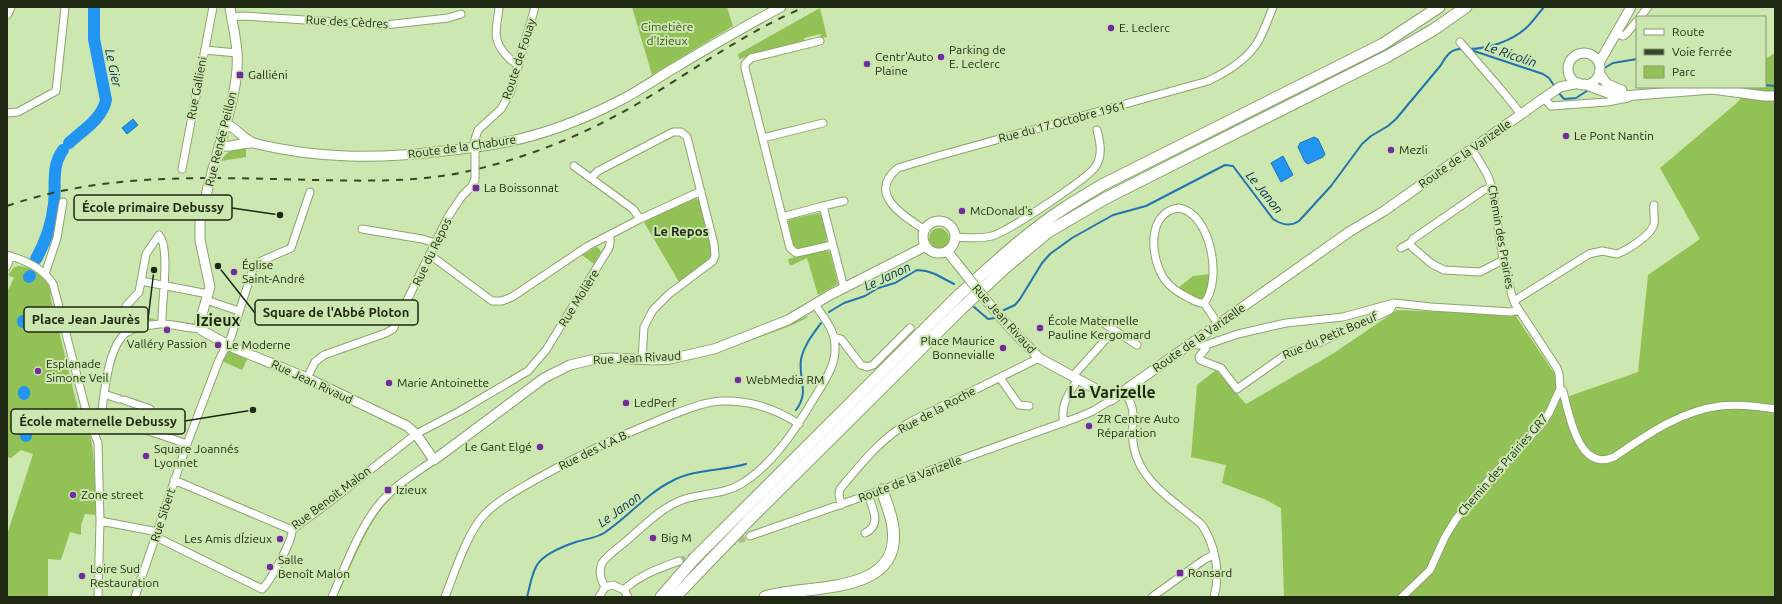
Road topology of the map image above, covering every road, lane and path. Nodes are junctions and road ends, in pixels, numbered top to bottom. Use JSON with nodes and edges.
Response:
{"nodes":[{"id":1,"x":10,"y":7,"type":"edge"},
{"id":2,"x":65,"y":7,"type":"edge"},
{"id":3,"x":213,"y":7,"type":"edge"},
{"id":4,"x":230,"y":7,"type":"edge"},
{"id":5,"x":499,"y":7,"type":"edge"},
{"id":6,"x":535,"y":7,"type":"edge"},
{"id":7,"x":781,"y":7,"type":"edge"},
{"id":8,"x":1274,"y":7,"type":"edge"},
{"id":9,"x":1439,"y":7,"type":"edge"},
{"id":10,"x":1466,"y":7,"type":"edge"},
{"id":11,"x":1631,"y":7,"type":"edge"},
{"id":12,"x":1648,"y":7,"type":"edge"},
{"id":13,"x":7,"y":14,"type":"edge"},
{"id":14,"x":461,"y":14,"type":"dead end"},
{"id":15,"x":1641,"y":16,"type":"edge"},
{"id":16,"x":231,"y":17,"type":"junction"},
{"id":17,"x":1636,"y":22,"type":"edge"},
{"id":18,"x":1616,"y":33,"type":"junction"},
{"id":19,"x":820,"y":41,"type":"dead end"},
{"id":20,"x":1461,"y":44,"type":"dead end"},
{"id":21,"x":205,"y":50,"type":"junction"},
{"id":22,"x":237,"y":53,"type":"junction"},
{"id":23,"x":1588,"y":54,"type":"junction"},
{"id":24,"x":1599,"y":63,"type":"junction"},
{"id":25,"x":518,"y":65,"type":"junction"},
{"id":26,"x":1569,"y":71,"type":"junction"},
{"id":27,"x":1601,"y":76,"type":"junction"},
{"id":28,"x":1587,"y":86,"type":"junction"},
{"id":29,"x":1556,"y":90,"type":"junction"},
{"id":30,"x":1656,"y":94,"type":"junction"},
{"id":31,"x":1775,"y":96,"type":"edge"},
{"id":32,"x":1544,"y":98,"type":"junction"},
{"id":33,"x":7,"y":112,"type":"edge"},
{"id":34,"x":1521,"y":114,"type":"junction"},
{"id":35,"x":823,"y":123,"type":"dead end"},
{"id":36,"x":225,"y":124,"type":"junction"},
{"id":37,"x":1097,"y":130,"type":"dead end"},
{"id":38,"x":763,"y":138,"type":"junction"},
{"id":39,"x":256,"y":144,"type":"junction"},
{"id":40,"x":219,"y":146,"type":"junction"},
{"id":41,"x":1472,"y":149,"type":"junction"},
{"id":42,"x":475,"y":151,"type":"junction"},
{"id":43,"x":574,"y":166,"type":"dead end"},
{"id":44,"x":182,"y":169,"type":"dead end"},
{"id":45,"x":591,"y":178,"type":"junction"},
{"id":46,"x":1492,"y":187,"type":"junction"},
{"id":47,"x":701,"y":191,"type":"junction"},
{"id":48,"x":310,"y":192,"type":"dead end"},
{"id":49,"x":844,"y":201,"type":"dead end"},
{"id":50,"x":63,"y":202,"type":"dead end"},
{"id":51,"x":1654,"y":205,"type":"dead end"},
{"id":52,"x":823,"y":206,"type":"junction"},
{"id":53,"x":782,"y":217,"type":"junction"},
{"id":54,"x":640,"y":219,"type":"junction"},
{"id":55,"x":362,"y":229,"type":"dead end"},
{"id":56,"x":925,"y":230,"type":"junction"},
{"id":57,"x":609,"y":235,"type":"junction"},
{"id":58,"x":955,"y":237,"type":"junction"},
{"id":59,"x":1410,"y":243,"type":"junction"},
{"id":60,"x":435,"y":244,"type":"junction"},
{"id":61,"x":832,"y":245,"type":"junction"},
{"id":62,"x":926,"y":246,"type":"junction"},
{"id":63,"x":1401,"y":248,"type":"dead end"},
{"id":64,"x":947,"y":251,"type":"junction"},
{"id":65,"x":430,"y":255,"type":"junction"},
{"id":66,"x":9,"y":256,"type":"edge"},
{"id":67,"x":1503,"y":260,"type":"junction"},
{"id":68,"x":7,"y":266,"type":"edge"},
{"id":69,"x":46,"y":274,"type":"junction"},
{"id":70,"x":141,"y":281,"type":"junction"},
{"id":71,"x":165,"y":285,"type":"junction"},
{"id":72,"x":844,"y":288,"type":"junction"},
{"id":73,"x":207,"y":297,"type":"junction"},
{"id":74,"x":1514,"y":301,"type":"junction"},
{"id":75,"x":1204,"y":303,"type":"junction"},
{"id":76,"x":1394,"y":303,"type":"junction"},
{"id":77,"x":815,"y":304,"type":"junction"},
{"id":78,"x":1519,"y":310,"type":"junction"},
{"id":79,"x":240,"y":311,"type":"junction"},
{"id":80,"x":1099,"y":320,"type":"dead end"},
{"id":81,"x":162,"y":324,"type":"junction"},
{"id":82,"x":1218,"y":324,"type":"junction"},
{"id":83,"x":200,"y":328,"type":"junction"},
{"id":84,"x":910,"y":328,"type":"dead end"},
{"id":85,"x":1114,"y":330,"type":"junction"},
{"id":86,"x":128,"y":332,"type":"junction"},
{"id":87,"x":834,"y":337,"type":"junction"},
{"id":88,"x":1194,"y":341,"type":"junction"},
{"id":89,"x":227,"y":344,"type":"junction"},
{"id":90,"x":1137,"y":345,"type":"dead end"},
{"id":91,"x":1206,"y":345,"type":"junction"},
{"id":92,"x":1039,"y":358,"type":"junction"},
{"id":93,"x":642,"y":360,"type":"junction"},
{"id":94,"x":307,"y":378,"type":"junction"},
{"id":95,"x":1000,"y":378,"type":"junction"},
{"id":96,"x":1074,"y":380,"type":"junction"},
{"id":97,"x":1560,"y":389,"type":"junction"},
{"id":98,"x":1124,"y":391,"type":"junction"},
{"id":99,"x":104,"y":394,"type":"junction"},
{"id":100,"x":1111,"y":400,"type":"junction"},
{"id":101,"x":1029,"y":406,"type":"dead end"},
{"id":102,"x":1775,"y":409,"type":"edge"},
{"id":103,"x":1064,"y":423,"type":"junction"},
{"id":104,"x":799,"y":424,"type":"junction"},
{"id":105,"x":94,"y":430,"type":"junction"},
{"id":106,"x":416,"y":434,"type":"junction"},
{"id":107,"x":187,"y":444,"type":"junction"},
{"id":108,"x":434,"y":460,"type":"junction"},
{"id":109,"x":174,"y":480,"type":"junction"},
{"id":110,"x":882,"y":490,"type":"junction"},
{"id":111,"x":868,"y":495,"type":"junction"},
{"id":112,"x":841,"y":505,"type":"junction"},
{"id":113,"x":100,"y":521,"type":"junction"},
{"id":114,"x":292,"y":530,"type":"junction"},
{"id":115,"x":865,"y":533,"type":"dead end"},
{"id":116,"x":157,"y":534,"type":"junction"},
{"id":117,"x":750,"y":536,"type":"tunnel mouth"},
{"id":118,"x":1214,"y":555,"type":"junction"},
{"id":119,"x":679,"y":562,"type":"tunnel mouth"},
{"id":120,"x":689,"y":581,"type":"junction"},
{"id":121,"x":605,"y":587,"type":"junction"},
{"id":122,"x":624,"y":590,"type":"junction"},
{"id":123,"x":98,"y":597,"type":"edge"},
{"id":124,"x":135,"y":597,"type":"edge"},
{"id":125,"x":332,"y":597,"type":"edge"},
{"id":126,"x":445,"y":597,"type":"edge"},
{"id":127,"x":599,"y":597,"type":"edge"},
{"id":128,"x":628,"y":597,"type":"edge"},
{"id":129,"x":661,"y":597,"type":"edge"},
{"id":130,"x":675,"y":597,"type":"edge"},
{"id":131,"x":682,"y":597,"type":"edge"},
{"id":132,"x":764,"y":597,"type":"edge"},
{"id":133,"x":1152,"y":597,"type":"edge"},
{"id":134,"x":1214,"y":597,"type":"edge"},
{"id":135,"x":1402,"y":597,"type":"edge"}],
"edges":[{"from":1,"to":13,"type":"main road"},
{"from":2,"to":33,"type":"street"},
{"from":3,"to":21,"type":"street","name":"Rue Gallieni"},
{"from":4,"to":16,"type":"main road","name":"Rue Renée Peillon"},
{"from":5,"to":25,"type":"street"},
{"from":6,"to":25,"type":"street","name":"Route de Fouay"},
{"from":7,"to":42,"type":"main road","name":"Route de la Chabure"},
{"from":8,"to":56,"type":"street","name":"Rue du 17 Octobre 1961"},
{"from":9,"to":129,"type":"highway"},
{"from":10,"to":120,"type":"highway"},
{"from":11,"to":18,"type":"main road"},
{"from":12,"to":15,"type":"street"},
{"from":14,"to":16,"type":"street","name":"Rue des Cèdres"},
{"from":16,"to":22,"type":"main road","name":"Rue Renée Peillon"},
{"from":17,"to":18,"type":"street"},
{"from":18,"to":23,"type":"main road"},
{"from":18,"to":24,"type":"main road"},
{"from":19,"to":38,"type":"street"},
{"from":20,"to":34,"type":"street"},
{"from":21,"to":22,"type":"street"},
{"from":21,"to":44,"type":"street","name":"Rue Gallieni"},
{"from":22,"to":36,"type":"main road","name":"Rue Renée Peillon"},
{"from":23,"to":24,"type":"main road"},
{"from":23,"to":26,"type":"main road"},
{"from":24,"to":27,"type":"main road"},
{"from":25,"to":42,"type":"street","name":"Route de Fouay"},
{"from":26,"to":28,"type":"main road"},
{"from":26,"to":29,"type":"main road"},
{"from":27,"to":28,"type":"main road"},
{"from":27,"to":30,"type":"main road"},
{"from":28,"to":29,"type":"main road"},
{"from":28,"to":30,"type":"main road"},
{"from":29,"to":32,"type":"main road","name":"Route de la Varizelle"},
{"from":30,"to":31,"type":"main road"},
{"from":30,"to":32,"type":"street"},
{"from":32,"to":34,"type":"main road","name":"Route de la Varizelle"},
{"from":34,"to":41,"type":"main road","name":"Route de la Varizelle"},
{"from":35,"to":38,"type":"street"},
{"from":36,"to":39,"type":"main road","name":"Route de la Chabure"},
{"from":36,"to":40,"type":"main road","name":"Rue Renée Peillon"},
{"from":37,"to":58,"type":"street"},
{"from":38,"to":53,"type":"street"},
{"from":39,"to":40,"type":"main road","name":"Route de la Chabure"},
{"from":39,"to":42,"type":"main road","name":"Route de la Chabure"},
{"from":40,"to":73,"type":"main road","name":"Rue Renée Peillon","bridge":true},
{"from":41,"to":46,"type":"street","name":"Chemin des Prairies"},
{"from":41,"to":82,"type":"main road","name":"Route de la Varizelle"},
{"from":42,"to":60,"type":"street","name":"Rue du Repos","bridge":true},
{"from":43,"to":45,"type":"street"},
{"from":45,"to":47,"type":"street"},
{"from":45,"to":54,"type":"street"},
{"from":46,"to":59,"type":"street"},
{"from":46,"to":67,"type":"street","name":"Chemin des Prairies"},
{"from":47,"to":54,"type":"street"},
{"from":47,"to":93,"type":"street"},
{"from":48,"to":79,"type":"street","name":"Rue Sibert"},
{"from":49,"to":52,"type":"street"},
{"from":50,"to":69,"type":"street"},
{"from":51,"to":74,"type":"street"},
{"from":52,"to":53,"type":"street"},
{"from":52,"to":61,"type":"street"},
{"from":53,"to":61,"type":"street"},
{"from":54,"to":57,"type":"street"},
{"from":55,"to":60,"type":"street"},
{"from":56,"to":58,"type":"main road"},
{"from":56,"to":62,"type":"main road"},
{"from":57,"to":65,"type":"street"},
{"from":57,"to":106,"type":"street","name":"Rue Molière"},
{"from":58,"to":64,"type":"main road"},
{"from":59,"to":63,"type":"street"},
{"from":59,"to":67,"type":"street"},
{"from":60,"to":65,"type":"street","name":"Rue du Repos"},
{"from":61,"to":72,"type":"street"},
{"from":62,"to":64,"type":"main road"},
{"from":62,"to":72,"type":"main road","name":"Rue Jean Rivaud"},
{"from":64,"to":92,"type":"main road","name":"Rue Jean Rivaud","bridge":true},
{"from":65,"to":94,"type":"street","name":"Rue du Repos"},
{"from":66,"to":68,"type":"street"},
{"from":66,"to":69,"type":"street"},
{"from":67,"to":74,"type":"street","name":"Chemin des Prairies"},
{"from":69,"to":105,"type":"street"},
{"from":70,"to":71,"type":"street"},
{"from":70,"to":71,"type":"street"},
{"from":70,"to":86,"type":"street"},
{"from":71,"to":73,"type":"street"},
{"from":71,"to":81,"type":"street"},
{"from":72,"to":77,"type":"main road","name":"Rue Jean Rivaud"},
{"from":73,"to":79,"type":"street"},
{"from":73,"to":83,"type":"main road","name":"Rue Renée Peillon"},
{"from":74,"to":78,"type":"street","name":"Chemin des Prairies"},
{"from":75,"to":75,"type":"street"},
{"from":75,"to":82,"type":"street"},
{"from":76,"to":78,"type":"street"},
{"from":76,"to":91,"type":"street"},
{"from":76,"to":91,"type":"street","name":"Rue du Petit Boeuf"},
{"from":77,"to":87,"type":"street"},
{"from":77,"to":93,"type":"main road","name":"Rue Jean Rivaud"},
{"from":78,"to":97,"type":"street","name":"Chemin des Prairies"},
{"from":79,"to":89,"type":"street","name":"Rue Sibert"},
{"from":80,"to":85,"type":"street"},
{"from":81,"to":83,"type":"street"},
{"from":81,"to":86,"type":"street"},
{"from":82,"to":88,"type":"main road","name":"Route de la Varizelle"},
{"from":83,"to":89,"type":"main road","name":"Rue Jean Rivaud"},
{"from":84,"to":87,"type":"street"},
{"from":85,"to":90,"type":"street"},
{"from":85,"to":96,"type":"street"},
{"from":86,"to":99,"type":"street"},
{"from":87,"to":104,"type":"street"},
{"from":88,"to":91,"type":"street"},
{"from":88,"to":98,"type":"main road","name":"Route de la Varizelle"},
{"from":89,"to":94,"type":"main road","name":"Rue Jean Rivaud"},
{"from":89,"to":107,"type":"street","name":"Rue Sibert"},
{"from":92,"to":95,"type":"street"},
{"from":92,"to":96,"type":"main road","name":"Rue Jean Rivaud"},
{"from":93,"to":108,"type":"main road","name":"Rue Jean Rivaud"},
{"from":94,"to":106,"type":"main road","name":"Rue Jean Rivaud"},
{"from":95,"to":101,"type":"street"},
{"from":95,"to":112,"type":"street","name":"Rue de la Roche"},
{"from":96,"to":100,"type":"main road","name":"Rue Jean Rivaud"},
{"from":96,"to":103,"type":"street"},
{"from":97,"to":102,"type":"street","name":"Chemin des Prairies"},
{"from":97,"to":135,"type":"street","name":"Chemin des Prairies GR7"},
{"from":98,"to":100,"type":"main road","name":"Route de la Varizelle"},
{"from":98,"to":118,"type":"street"},
{"from":99,"to":105,"type":"street"},
{"from":99,"to":107,"type":"street"},
{"from":100,"to":103,"type":"street","name":"Route de la Varizelle"},
{"from":103,"to":110,"type":"street","name":"Route de la Varizelle"},
{"from":104,"to":121,"type":"street"},
{"from":104,"to":126,"type":"street","name":"Rue des V.A.B."},
{"from":105,"to":113,"type":"street"},
{"from":106,"to":108,"type":"main road","name":"Rue Jean Rivaud"},
{"from":106,"to":114,"type":"street","name":"Rue Benoit Malon"},
{"from":107,"to":109,"type":"street","name":"Rue Sibert"},
{"from":108,"to":125,"type":"street"},
{"from":109,"to":114,"type":"street","name":"Rue Benoit Malon"},
{"from":109,"to":116,"type":"street","name":"Rue Sibert"},
{"from":110,"to":111,"type":"street","name":"Route de la Varizelle"},
{"from":110,"to":132,"type":"highway"},
{"from":111,"to":112,"type":"street","name":"Route de la Varizelle"},
{"from":111,"to":115,"type":"street"},
{"from":112,"to":117,"type":"street","name":"Route de la Varizelle"},
{"from":113,"to":116,"type":"street"},
{"from":113,"to":123,"type":"street"},
{"from":114,"to":116,"type":"street"},
{"from":116,"to":124,"type":"street","name":"Rue Sibert"},
{"from":118,"to":133,"type":"street"},
{"from":118,"to":134,"type":"street"},
{"from":119,"to":122,"type":"street"},
{"from":120,"to":130,"type":"highway"},
{"from":120,"to":131,"type":"highway"},
{"from":121,"to":122,"type":"street"},
{"from":121,"to":127,"type":"street"},
{"from":122,"to":128,"type":"street"}]}
